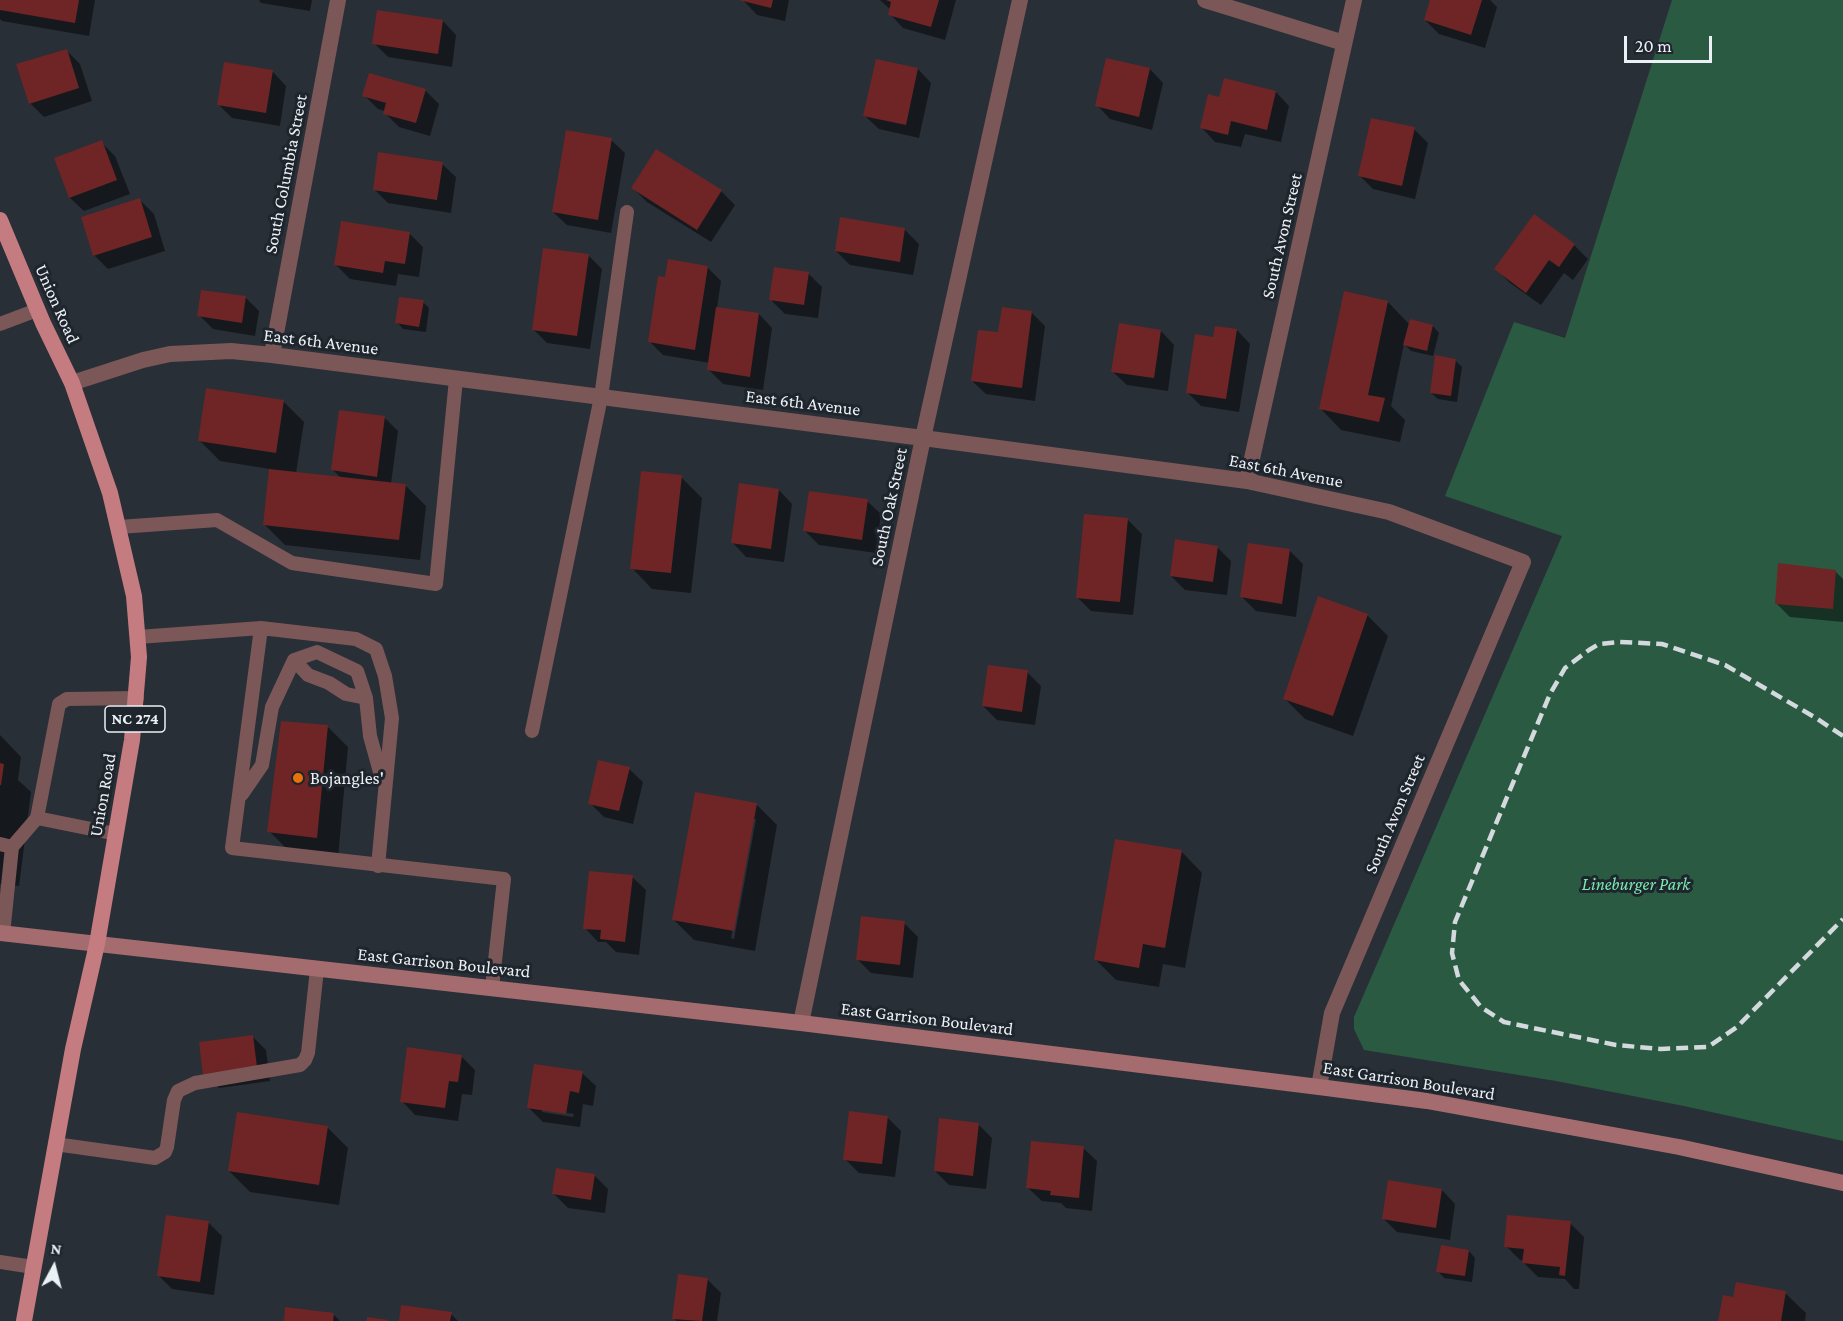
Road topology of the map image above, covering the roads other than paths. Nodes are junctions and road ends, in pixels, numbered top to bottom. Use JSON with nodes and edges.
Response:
{"nodes":[{"id":1,"x":338,"y":0,"type":"edge"},
{"id":2,"x":1020,"y":0,"type":"edge"},
{"id":3,"x":1205,"y":0,"type":"edge"},
{"id":4,"x":1354,"y":0,"type":"edge"},
{"id":5,"x":1344,"y":43,"type":"junction"},
{"id":6,"x":627,"y":212,"type":"dead end"},
{"id":7,"x":0,"y":220,"type":"edge"},
{"id":8,"x":38,"y":310,"type":"junction"},
{"id":9,"x":0,"y":324,"type":"edge"},
{"id":10,"x":272,"y":355,"type":"junction"},
{"id":11,"x":456,"y":379,"type":"junction"},
{"id":12,"x":72,"y":383,"type":"junction"},
{"id":13,"x":601,"y":397,"type":"junction"},
{"id":14,"x":923,"y":438,"type":"junction"},
{"id":15,"x":1247,"y":481,"type":"junction"},
{"id":16,"x":119,"y":527,"type":"junction"},
{"id":17,"x":1523,"y":562,"type":"joint"},
{"id":18,"x":261,"y":628,"type":"junction"},
{"id":19,"x":138,"y":637,"type":"junction"},
{"id":20,"x":294,"y":660,"type":"junction"},
{"id":21,"x":136,"y":698,"type":"junction"},
{"id":22,"x":366,"y":698,"type":"junction"},
{"id":23,"x":532,"y":731,"type":"dead end"},
{"id":24,"x":384,"y":787,"type":"junction"},
{"id":25,"x":240,"y":796,"type":"junction"},
{"id":26,"x":37,"y":818,"type":"junction"},
{"id":27,"x":116,"y":834,"type":"junction"},
{"id":28,"x":6,"y":845,"type":"edge"},
{"id":29,"x":378,"y":866,"type":"junction"},
{"id":30,"x":1,"y":933,"type":"edge"},
{"id":31,"x":97,"y":944,"type":"junction"},
{"id":32,"x":318,"y":969,"type":"junction"},
{"id":33,"x":492,"y":988,"type":"junction"},
{"id":34,"x":801,"y":1023,"type":"junction"},
{"id":35,"x":1319,"y":1087,"type":"junction"},
{"id":36,"x":55,"y":1144,"type":"junction"},
{"id":37,"x":1843,"y":1183,"type":"edge"},
{"id":38,"x":0,"y":1262,"type":"edge"},
{"id":39,"x":33,"y":1267,"type":"junction"},
{"id":40,"x":24,"y":1321,"type":"edge"}],
"edges":[{"from":1,"to":10,"type":"street","name":"South Columbia Street"},
{"from":2,"to":14,"type":"street","name":"South Oak Street"},
{"from":3,"to":5,"type":"street"},
{"from":4,"to":5,"type":"street","name":"South Avon Street"},
{"from":5,"to":15,"type":"street","name":"South Avon Street"},
{"from":6,"to":13,"type":"lane"},
{"from":7,"to":8,"type":"main road","name":"Union Road","number":"NC 274"},
{"from":8,"to":9,"type":"lane"},
{"from":8,"to":12,"type":"main road","name":"Union Road","number":"NC 274"},
{"from":10,"to":11,"type":"street","name":"East 6th Avenue"},
{"from":10,"to":12,"type":"street","name":"East 6th Avenue"},
{"from":11,"to":13,"type":"street","name":"East 6th Avenue"},
{"from":11,"to":16,"type":"lane"},
{"from":12,"to":16,"type":"main road","name":"Union Road","number":"NC 274"},
{"from":13,"to":14,"type":"street","name":"East 6th Avenue"},
{"from":13,"to":23,"type":"lane"},
{"from":14,"to":15,"type":"street","name":"East 6th Avenue"},
{"from":14,"to":34,"type":"street","name":"South Oak Street"},
{"from":15,"to":17,"type":"street","name":"East 6th Avenue"},
{"from":16,"to":19,"type":"main road","name":"Union Road","number":"NC 274"},
{"from":17,"to":35,"type":"street","name":"South Avon Street"},
{"from":18,"to":19,"type":"lane"},
{"from":18,"to":24,"type":"lane"},
{"from":18,"to":25,"type":"lane"},
{"from":19,"to":21,"type":"main road","name":"Union Road","number":"NC 274"},
{"from":20,"to":22,"type":"lane"},
{"from":20,"to":22,"type":"lane"},
{"from":20,"to":25,"type":"lane"},
{"from":21,"to":26,"type":"lane"},
{"from":21,"to":27,"type":"main road","name":"Union Road","number":"NC 274"},
{"from":22,"to":24,"type":"lane"},
{"from":24,"to":29,"type":"lane"},
{"from":25,"to":29,"type":"lane"},
{"from":26,"to":27,"type":"lane"},
{"from":26,"to":28,"type":"lane"},
{"from":27,"to":31,"type":"main road","name":"Union Road","number":"NC 274"},
{"from":28,"to":30,"type":"lane"},
{"from":29,"to":33,"type":"lane"},
{"from":30,"to":31,"type":"main road","name":"East Garrison Boulevard"},
{"from":31,"to":32,"type":"main road","name":"East Garrison Boulevard"},
{"from":31,"to":36,"type":"main road","name":"Union Road","number":"NC 274"},
{"from":32,"to":33,"type":"main road","name":"East Garrison Boulevard"},
{"from":32,"to":36,"type":"lane"},
{"from":33,"to":34,"type":"main road","name":"East Garrison Boulevard"},
{"from":34,"to":35,"type":"main road","name":"East Garrison Boulevard"},
{"from":35,"to":37,"type":"main road","name":"East Garrison Boulevard"},
{"from":36,"to":39,"type":"main road","name":"Union Road","number":"NC 274"},
{"from":38,"to":39,"type":"lane"},
{"from":39,"to":40,"type":"main road","name":"Union Road","number":"NC 274"}]}
